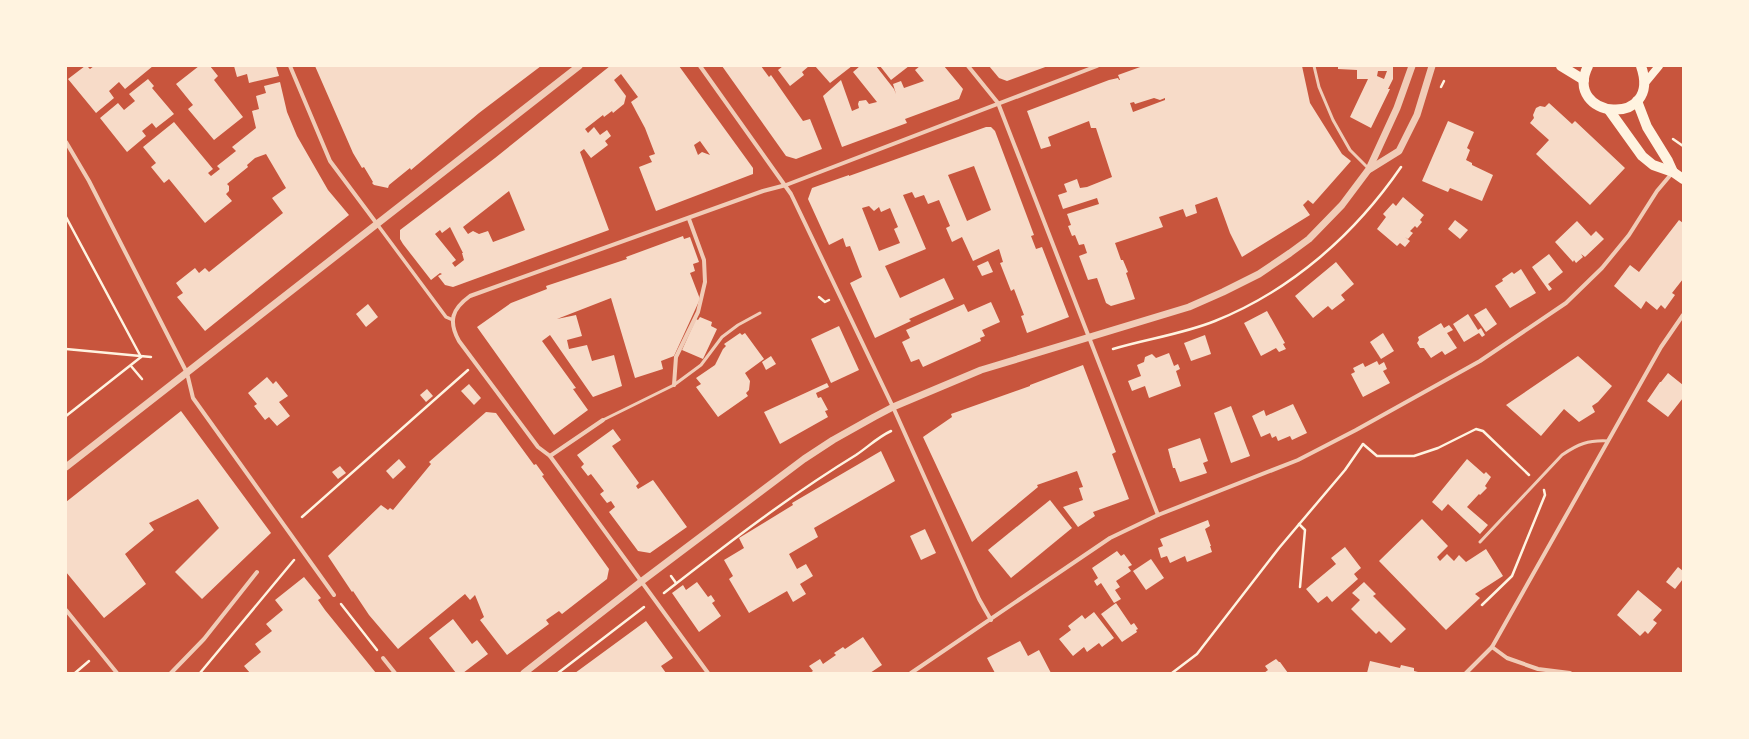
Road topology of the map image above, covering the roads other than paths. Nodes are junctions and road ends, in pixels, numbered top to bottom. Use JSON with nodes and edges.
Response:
{"nodes":[{"id":1,"x":290,"y":66,"type":"edge"},
{"id":2,"x":579,"y":66,"type":"edge"},
{"id":3,"x":700,"y":66,"type":"edge"},
{"id":4,"x":968,"y":66,"type":"edge"},
{"id":5,"x":1097,"y":66,"type":"edge"},
{"id":6,"x":1314,"y":66,"type":"edge"},
{"id":7,"x":1412,"y":66,"type":"edge"},
{"id":8,"x":1432,"y":66,"type":"edge"},
{"id":9,"x":1561,"y":66,"type":"edge"},
{"id":10,"x":1588,"y":66,"type":"edge"},
{"id":11,"x":1641,"y":66,"type":"edge"},
{"id":12,"x":1659,"y":66,"type":"edge"},
{"id":13,"x":1584,"y":80,"type":"junction"},
{"id":14,"x":1645,"y":83,"type":"junction"},
{"id":15,"x":1637,"y":101,"type":"junction"},
{"id":16,"x":998,"y":103,"type":"junction"},
{"id":17,"x":1609,"y":110,"type":"junction"},
{"id":18,"x":66,"y":142,"type":"edge"},
{"id":19,"x":1370,"y":169,"type":"junction"},
{"id":20,"x":1673,"y":172,"type":"junction"},
{"id":21,"x":1683,"y":179,"type":"edge"},
{"id":22,"x":786,"y":185,"type":"junction"},
{"id":23,"x":689,"y":219,"type":"junction"},
{"id":24,"x":377,"y":224,"type":"junction"},
{"id":25,"x":760,"y":313,"type":"dead end"},
{"id":26,"x":1683,"y":315,"type":"edge"},
{"id":27,"x":453,"y":320,"type":"junction"},
{"id":28,"x":1090,"y":336,"type":"junction"},
{"id":29,"x":187,"y":373,"type":"junction"},
{"id":30,"x":674,"y":385,"type":"junction"},
{"id":31,"x":892,"y":407,"type":"junction"},
{"id":32,"x":603,"y":420,"type":"joint"},
{"id":33,"x":1608,"y":441,"type":"junction"},
{"id":34,"x":550,"y":456,"type":"junction"},
{"id":35,"x":66,"y":467,"type":"edge"},
{"id":36,"x":1158,"y":515,"type":"junction"},
{"id":37,"x":1480,"y":542,"type":"dead end"},
{"id":38,"x":257,"y":572,"type":"dead end"},
{"id":39,"x":642,"y":581,"type":"junction"},
{"id":40,"x":334,"y":595,"type":"road end"},
{"id":41,"x":66,"y":610,"type":"edge"},
{"id":42,"x":991,"y":620,"type":"junction"},
{"id":43,"x":1492,"y":647,"type":"junction"},
{"id":44,"x":383,"y":658,"type":"road end"},
{"id":45,"x":117,"y":673,"type":"edge"},
{"id":46,"x":171,"y":673,"type":"edge"},
{"id":47,"x":396,"y":673,"type":"edge"},
{"id":48,"x":524,"y":673,"type":"edge"},
{"id":49,"x":708,"y":673,"type":"edge"},
{"id":50,"x":911,"y":673,"type":"edge"},
{"id":51,"x":1466,"y":673,"type":"edge"},
{"id":52,"x":1570,"y":673,"type":"edge"}],
"edges":[{"from":1,"to":24,"type":"street"},
{"from":2,"to":24,"type":"street"},
{"from":3,"to":22,"type":"street"},
{"from":4,"to":16,"type":"street"},
{"from":5,"to":16,"type":"street"},
{"from":6,"to":19,"type":"lane"},
{"from":7,"to":19,"type":"street"},
{"from":8,"to":19,"type":"street"},
{"from":9,"to":13,"type":"main road"},
{"from":10,"to":13,"type":"main road"},
{"from":11,"to":14,"type":"main road"},
{"from":12,"to":14,"type":"main road"},
{"from":13,"to":17,"type":"main road"},
{"from":14,"to":15,"type":"main road"},
{"from":15,"to":17,"type":"main road"},
{"from":15,"to":20,"type":"main road"},
{"from":16,"to":22,"type":"street"},
{"from":16,"to":28,"type":"street"},
{"from":17,"to":20,"type":"main road"},
{"from":18,"to":29,"type":"street"},
{"from":19,"to":28,"type":"street"},
{"from":20,"to":21,"type":"main road"},
{"from":20,"to":36,"type":"street"},
{"from":22,"to":23,"type":"street"},
{"from":22,"to":31,"type":"street"},
{"from":23,"to":27,"type":"street"},
{"from":23,"to":30,"type":"street"},
{"from":24,"to":27,"type":"street"},
{"from":24,"to":29,"type":"street"},
{"from":25,"to":30,"type":"lane"},
{"from":26,"to":33,"type":"street"},
{"from":27,"to":34,"type":"street"},
{"from":28,"to":31,"type":"street"},
{"from":28,"to":36,"type":"street"},
{"from":29,"to":35,"type":"street"},
{"from":29,"to":40,"type":"street"},
{"from":30,"to":32,"type":"lane"},
{"from":31,"to":39,"type":"street"},
{"from":31,"to":42,"type":"street"},
{"from":32,"to":34,"type":"street"},
{"from":33,"to":37,"type":"lane"},
{"from":33,"to":43,"type":"street"},
{"from":34,"to":39,"type":"street"},
{"from":36,"to":42,"type":"street"},
{"from":38,"to":46,"type":"street"},
{"from":39,"to":48,"type":"street"},
{"from":39,"to":49,"type":"street"},
{"from":41,"to":45,"type":"street"},
{"from":42,"to":50,"type":"street"},
{"from":43,"to":51,"type":"street"},
{"from":43,"to":52,"type":"street"},
{"from":44,"to":47,"type":"street"}]}
